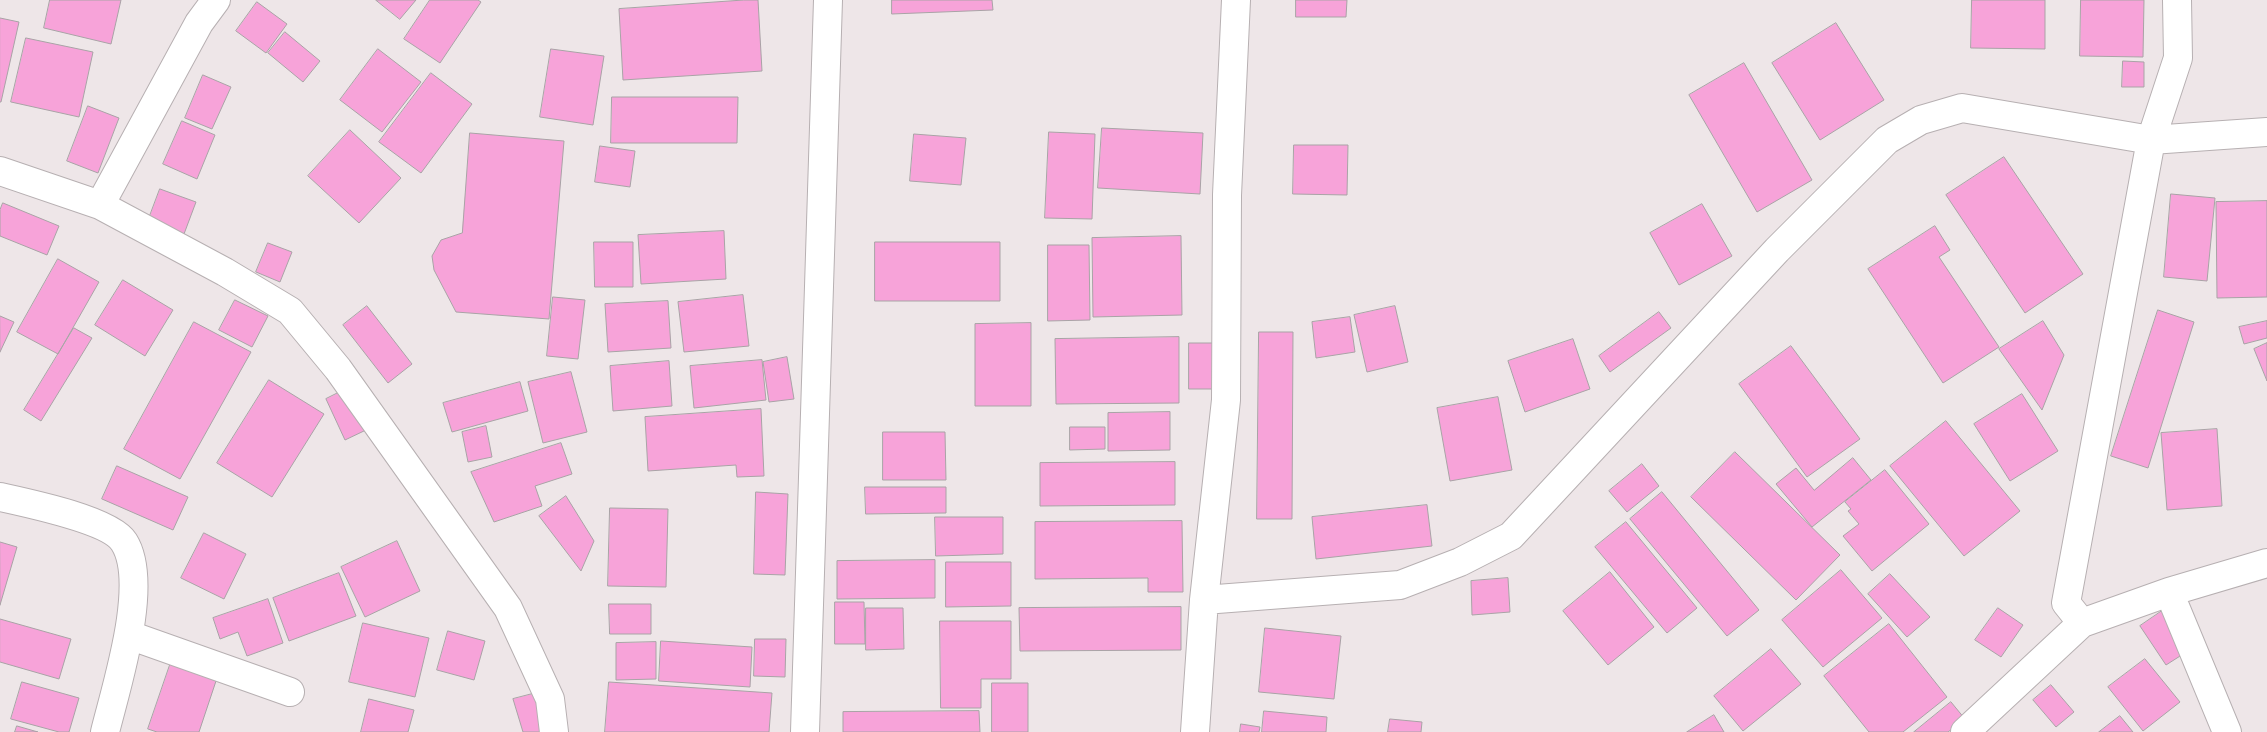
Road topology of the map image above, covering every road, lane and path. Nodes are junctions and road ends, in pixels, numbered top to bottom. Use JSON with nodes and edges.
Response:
{"nodes":[{"id":1,"x":216,"y":0,"type":"edge"},
{"id":2,"x":828,"y":0,"type":"edge"},
{"id":3,"x":1236,"y":0,"type":"edge"},
{"id":4,"x":2177,"y":0,"type":"edge"},
{"id":5,"x":2267,"y":132,"type":"edge"},
{"id":6,"x":2151,"y":140,"type":"junction"},
{"id":7,"x":0,"y":171,"type":"edge"},
{"id":8,"x":100,"y":205,"type":"junction"},
{"id":9,"x":0,"y":497,"type":"edge"},
{"id":10,"x":2267,"y":563,"type":"edge"},
{"id":11,"x":2169,"y":592,"type":"junction"},
{"id":12,"x":1204,"y":600,"type":"junction"},
{"id":13,"x":2082,"y":623,"type":"junction"},
{"id":14,"x":130,"y":635,"type":"junction"},
{"id":15,"x":290,"y":692,"type":"dead end"},
{"id":16,"x":104,"y":732,"type":"edge"},
{"id":17,"x":554,"y":732,"type":"edge"},
{"id":18,"x":805,"y":732,"type":"edge"},
{"id":19,"x":1195,"y":732,"type":"edge"},
{"id":20,"x":1965,"y":732,"type":"edge"},
{"id":21,"x":2227,"y":732,"type":"edge"}],
"edges":[{"from":1,"to":8,"type":"street"},
{"from":2,"to":18,"type":"street"},
{"from":3,"to":12,"type":"street"},
{"from":4,"to":6,"type":"street"},
{"from":5,"to":6,"type":"street"},
{"from":6,"to":12,"type":"street"},
{"from":6,"to":13,"type":"street"},
{"from":7,"to":8,"type":"street"},
{"from":8,"to":17,"type":"street"},
{"from":9,"to":14,"type":"street"},
{"from":10,"to":11,"type":"street"},
{"from":11,"to":13,"type":"street"},
{"from":11,"to":21,"type":"street"},
{"from":12,"to":19,"type":"street"},
{"from":13,"to":20,"type":"street"},
{"from":14,"to":15,"type":"street"},
{"from":14,"to":16,"type":"street"}]}
